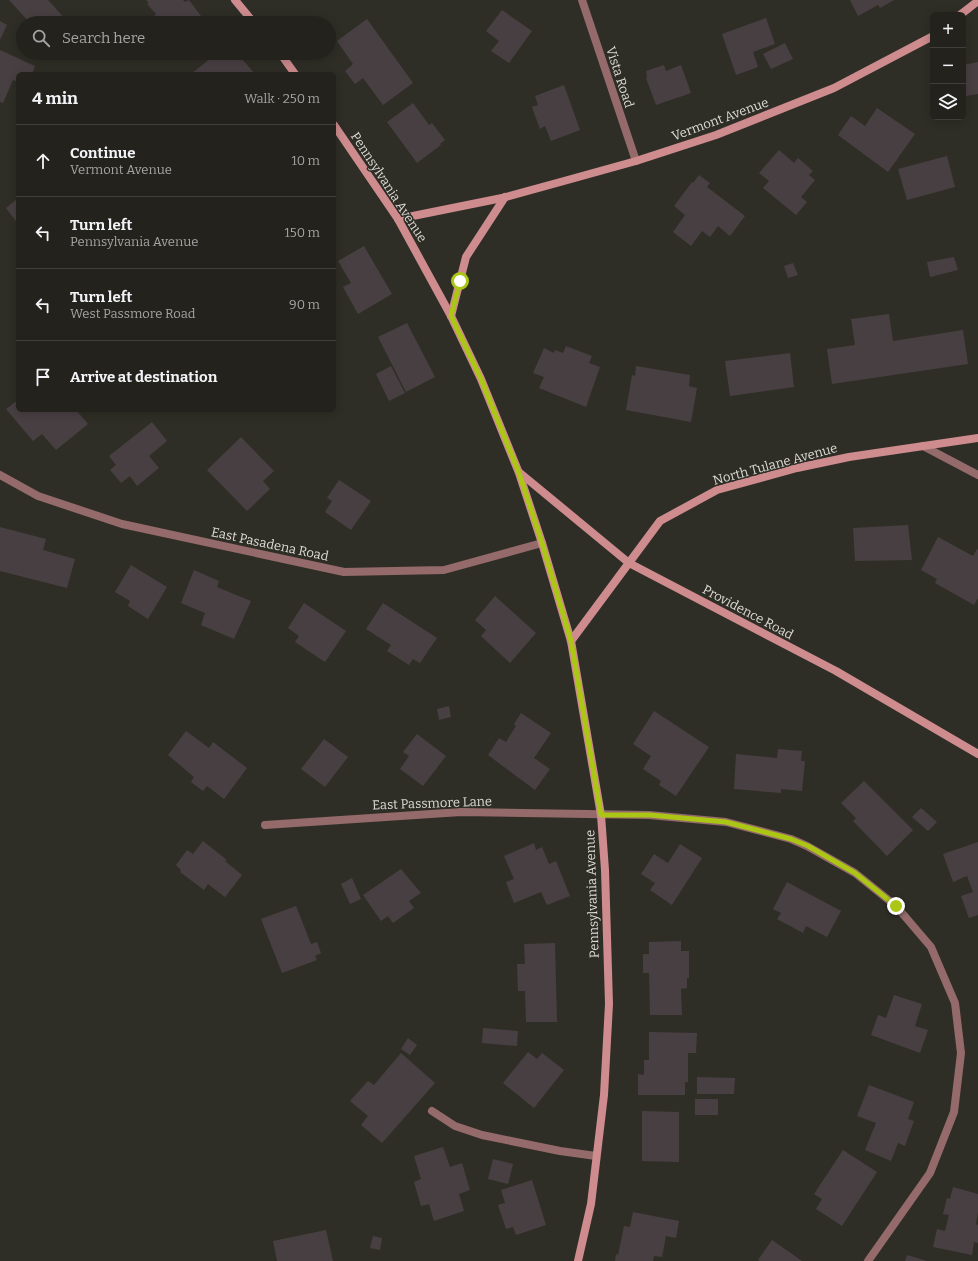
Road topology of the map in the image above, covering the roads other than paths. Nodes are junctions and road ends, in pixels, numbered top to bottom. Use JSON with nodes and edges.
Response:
{"nodes":[{"id":1,"x":234,"y":0,"type":"edge"},
{"id":2,"x":582,"y":0,"type":"edge"},
{"id":3,"x":978,"y":1,"type":"edge"},
{"id":4,"x":964,"y":12,"type":"edge"},
{"id":5,"x":248,"y":16,"type":"edge"},
{"id":6,"x":930,"y":38,"type":"edge"},
{"id":7,"x":285,"y":60,"type":"edge"},
{"id":8,"x":294,"y":72,"type":"edge"},
{"id":9,"x":338,"y":136,"type":"edge"},
{"id":10,"x":636,"y":161,"type":"junction"},
{"id":11,"x":505,"y":197,"type":"junction"},
{"id":12,"x":398,"y":219,"type":"junction"},
{"id":13,"x":451,"y":316,"type":"junction"},
{"id":14,"x":978,"y":438,"type":"edge"},
{"id":15,"x":923,"y":446,"type":"junction"},
{"id":16,"x":519,"y":473,"type":"junction"},
{"id":17,"x":0,"y":475,"type":"edge"},
{"id":18,"x":978,"y":475,"type":"edge"},
{"id":19,"x":542,"y":543,"type":"junction"},
{"id":20,"x":629,"y":563,"type":"junction"},
{"id":21,"x":571,"y":641,"type":"junction"},
{"id":22,"x":978,"y":754,"type":"edge"},
{"id":23,"x":601,"y":815,"type":"junction"},
{"id":24,"x":265,"y":824,"type":"dead end"},
{"id":25,"x":432,"y":1110,"type":"dead end"},
{"id":26,"x":596,"y":1156,"type":"junction"},
{"id":27,"x":578,"y":1261,"type":"edge"},
{"id":28,"x":868,"y":1261,"type":"edge"}],
"edges":[{"from":1,"to":5,"type":"street"},
{"from":2,"to":10,"type":"street","name":"Vista Road"},
{"from":3,"to":4,"type":"street"},
{"from":6,"to":10,"type":"street","name":"Vermont Avenue"},
{"from":7,"to":8,"type":"street"},
{"from":9,"to":12,"type":"street","name":"Pennsylvania Avenue"},
{"from":10,"to":11,"type":"street","name":"Vermont Avenue"},
{"from":11,"to":12,"type":"street","name":"Vermont Avenue"},
{"from":11,"to":13,"type":"street"},
{"from":12,"to":13,"type":"street","name":"Pennsylvania Avenue"},
{"from":13,"to":16,"type":"street","name":"Pennsylvania Avenue"},
{"from":14,"to":15,"type":"street","name":"North Tulane Avenue"},
{"from":15,"to":18,"type":"street"},
{"from":15,"to":20,"type":"street","name":"North Tulane Avenue"},
{"from":16,"to":19,"type":"street","name":"Pennsylvania Avenue"},
{"from":16,"to":20,"type":"street","name":"Providence Road"},
{"from":17,"to":19,"type":"street","name":"East Pasadena Road"},
{"from":19,"to":21,"type":"street","name":"Pennsylvania Avenue"},
{"from":20,"to":21,"type":"street","name":"North Tulane Avenue"},
{"from":20,"to":22,"type":"street","name":"Providence Road"},
{"from":21,"to":23,"type":"street","name":"Pennsylvania Avenue"},
{"from":23,"to":24,"type":"street","name":"East Passmore Lane"},
{"from":23,"to":26,"type":"street","name":"Pennsylvania Avenue"},
{"from":23,"to":28,"type":"street","name":"East Passmore Lane"},
{"from":25,"to":26,"type":"street"},
{"from":26,"to":27,"type":"street","name":"Pennsylvania Avenue"}]}
